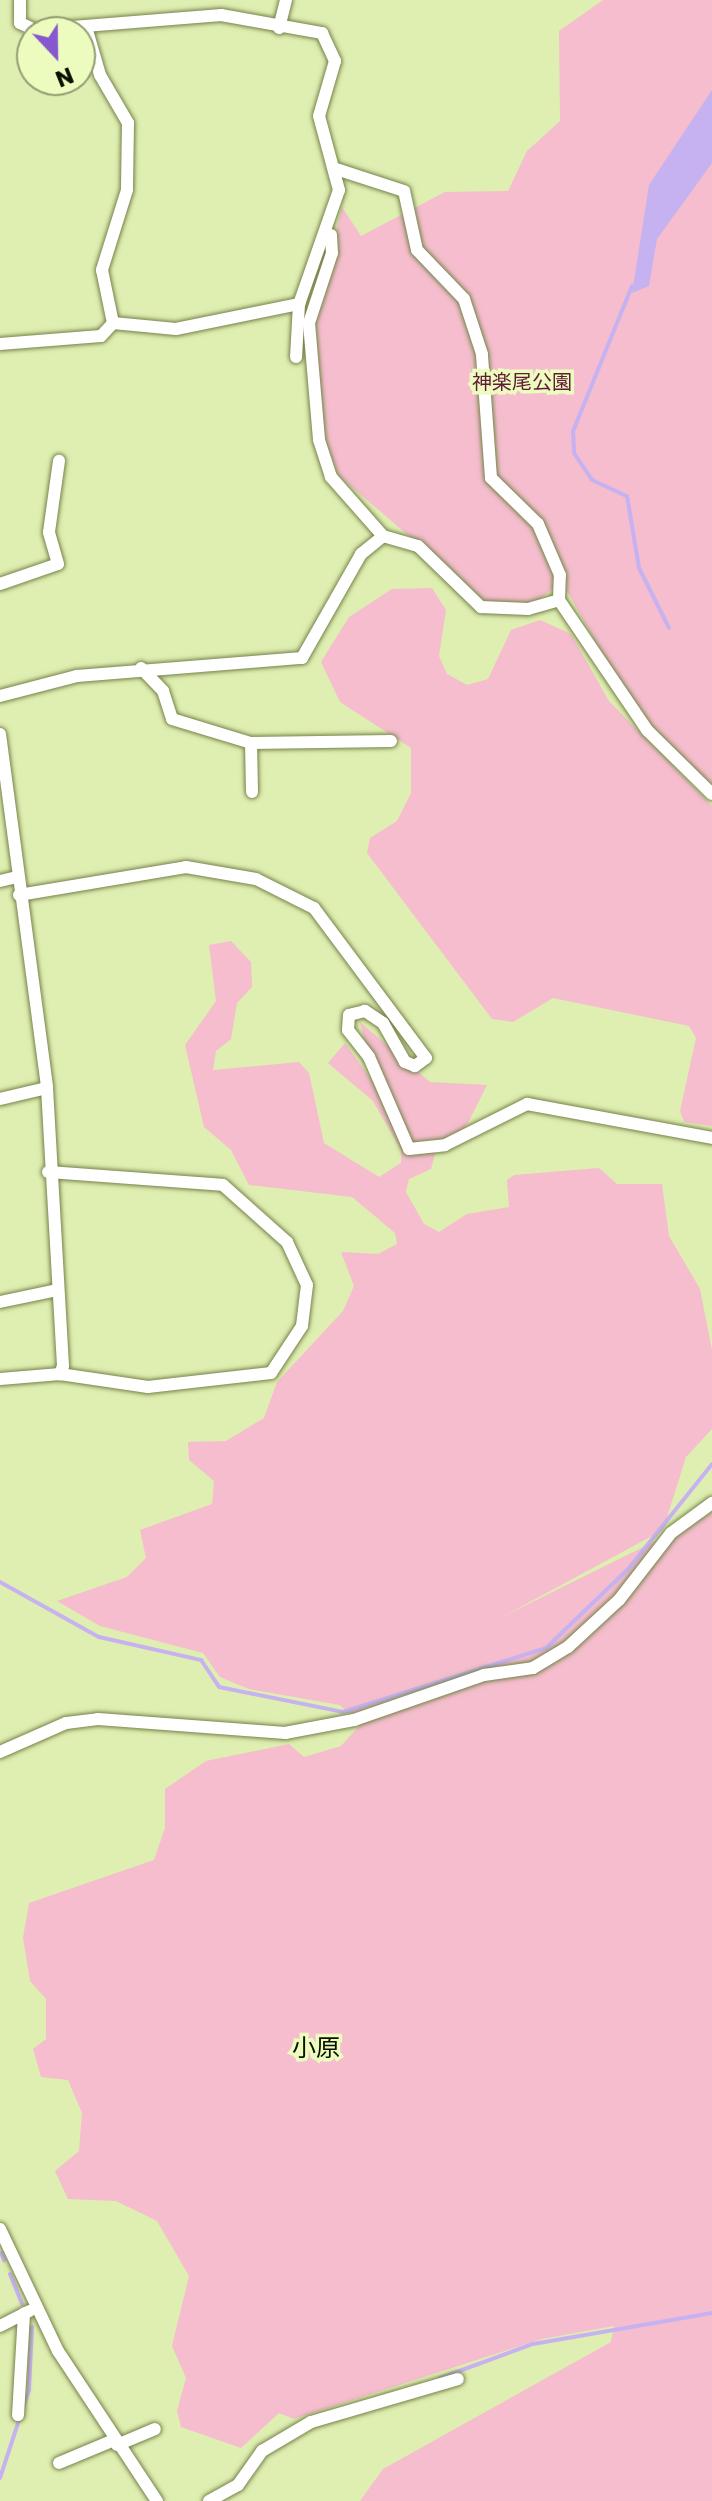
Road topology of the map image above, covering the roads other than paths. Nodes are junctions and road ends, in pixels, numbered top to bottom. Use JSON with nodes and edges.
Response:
{"nodes":[{"id":1,"x":286,"y":0,"type":"edge"},
{"id":2,"x":96,"y":26,"type":"edge"},
{"id":3,"x":279,"y":28,"type":"junction"},
{"id":4,"x":96,"y":61,"type":"edge"},
{"id":5,"x":336,"y":169,"type":"junction"},
{"id":6,"x":330,"y":231,"type":"junction"},
{"id":7,"x":299,"y":304,"type":"junction"},
{"id":8,"x":113,"y":323,"type":"junction"},
{"id":9,"x":0,"y":344,"type":"edge"},
{"id":10,"x":296,"y":357,"type":"dead end"},
{"id":11,"x":59,"y":461,"type":"dead end"},
{"id":12,"x":383,"y":536,"type":"junction"},
{"id":13,"x":0,"y":584,"type":"edge"},
{"id":14,"x":559,"y":600,"type":"junction"},
{"id":15,"x":141,"y":668,"type":"junction"},
{"id":16,"x":0,"y":696,"type":"edge"},
{"id":17,"x":0,"y":734,"type":"edge"},
{"id":18,"x":391,"y":741,"type":"dead end"},
{"id":19,"x":251,"y":743,"type":"junction"},
{"id":20,"x":252,"y":792,"type":"dead end"},
{"id":21,"x":712,"y":794,"type":"edge"},
{"id":22,"x":17,"y":877,"type":"junction"},
{"id":23,"x":0,"y":881,"type":"edge"},
{"id":24,"x":19,"y":895,"type":"junction"},
{"id":25,"x":47,"y":1088,"type":"junction"},
{"id":26,"x":0,"y":1099,"type":"edge"},
{"id":27,"x":712,"y":1138,"type":"edge"},
{"id":28,"x":48,"y":1172,"type":"junction"},
{"id":29,"x":57,"y":1290,"type":"junction"},
{"id":30,"x":0,"y":1302,"type":"edge"},
{"id":31,"x":60,"y":1374,"type":"junction"},
{"id":32,"x":0,"y":1379,"type":"edge"},
{"id":33,"x":712,"y":1503,"type":"edge"},
{"id":34,"x":0,"y":1752,"type":"edge"},
{"id":35,"x":0,"y":2229,"type":"edge"},
{"id":36,"x":30,"y":2310,"type":"junction"},
{"id":37,"x":0,"y":2326,"type":"edge"},
{"id":38,"x":458,"y":2379,"type":"dead end"},
{"id":39,"x":18,"y":2415,"type":"dead end"},
{"id":40,"x":155,"y":2429,"type":"dead end"},
{"id":41,"x":115,"y":2442,"type":"junction"},
{"id":42,"x":59,"y":2463,"type":"dead end"},
{"id":43,"x":157,"y":2501,"type":"edge"},
{"id":44,"x":209,"y":2501,"type":"edge"}],
"edges":[{"from":1,"to":3,"type":"street"},
{"from":2,"to":3,"type":"street"},
{"from":3,"to":5,"type":"street"},
{"from":4,"to":8,"type":"street"},
{"from":5,"to":6,"type":"street"},
{"from":5,"to":14,"type":"street"},
{"from":6,"to":7,"type":"street"},
{"from":6,"to":12,"type":"street"},
{"from":7,"to":8,"type":"street"},
{"from":7,"to":10,"type":"street"},
{"from":8,"to":9,"type":"street"},
{"from":11,"to":13,"type":"street"},
{"from":12,"to":14,"type":"street"},
{"from":12,"to":15,"type":"street"},
{"from":14,"to":21,"type":"street"},
{"from":15,"to":16,"type":"street"},
{"from":15,"to":19,"type":"street"},
{"from":17,"to":22,"type":"street"},
{"from":18,"to":19,"type":"street"},
{"from":19,"to":20,"type":"street"},
{"from":22,"to":23,"type":"street"},
{"from":22,"to":24,"type":"street"},
{"from":24,"to":25,"type":"street"},
{"from":24,"to":27,"type":"street"},
{"from":25,"to":26,"type":"street"},
{"from":25,"to":28,"type":"street"},
{"from":28,"to":29,"type":"street"},
{"from":28,"to":31,"type":"street"},
{"from":29,"to":30,"type":"street"},
{"from":29,"to":31,"type":"street"},
{"from":31,"to":32,"type":"street"},
{"from":33,"to":34,"type":"street"},
{"from":35,"to":36,"type":"street"},
{"from":36,"to":37,"type":"street"},
{"from":36,"to":39,"type":"street"},
{"from":36,"to":41,"type":"street"},
{"from":38,"to":44,"type":"street"},
{"from":40,"to":41,"type":"street"},
{"from":41,"to":42,"type":"street"},
{"from":41,"to":43,"type":"street"}]}
